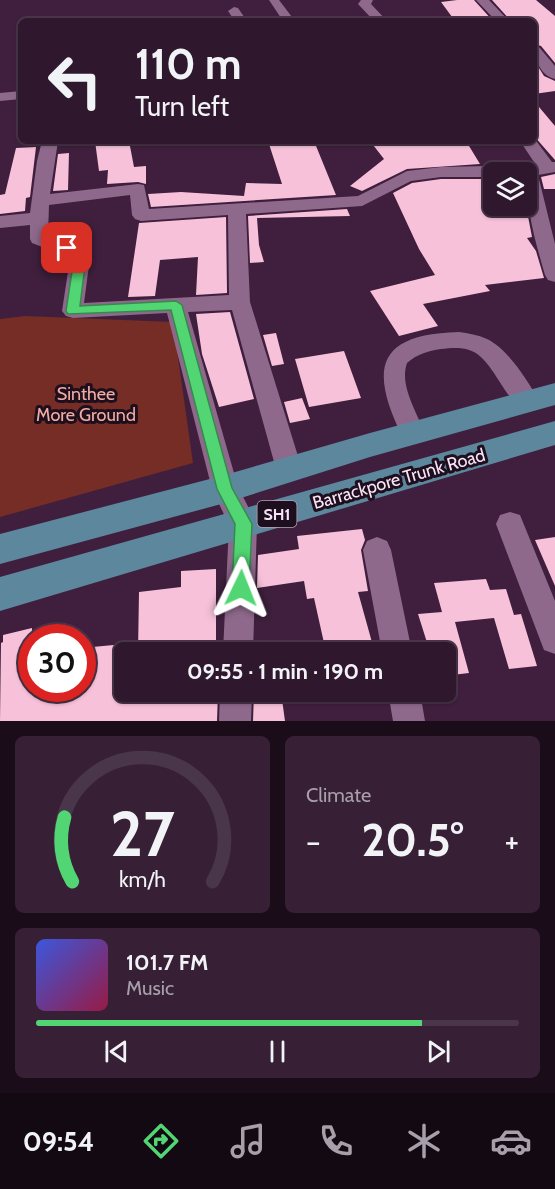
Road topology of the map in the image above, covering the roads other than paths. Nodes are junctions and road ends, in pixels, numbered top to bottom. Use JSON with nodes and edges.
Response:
{"nodes":[{"id":1,"x":367,"y":0,"type":"edge"},
{"id":2,"x":482,"y":0,"type":"edge"},
{"id":3,"x":274,"y":1,"type":"edge"},
{"id":4,"x":287,"y":18,"type":"edge"},
{"id":5,"x":378,"y":18,"type":"edge"},
{"id":6,"x":500,"y":18,"type":"edge"},
{"id":7,"x":555,"y":50,"type":"edge"},
{"id":8,"x":537,"y":51,"type":"edge"},
{"id":9,"x":537,"y":53,"type":"edge"},
{"id":10,"x":555,"y":75,"type":"edge"},
{"id":11,"x":18,"y":95,"type":"edge"},
{"id":12,"x":0,"y":98,"type":"edge"},
{"id":13,"x":50,"y":144,"type":"edge"},
{"id":14,"x":530,"y":144,"type":"edge"},
{"id":15,"x":544,"y":169,"type":"edge"},
{"id":16,"x":237,"y":208,"type":"junction"},
{"id":17,"x":40,"y":209,"type":"junction"},
{"id":18,"x":0,"y":222,"type":"edge"},
{"id":19,"x":555,"y":275,"type":"edge"},
{"id":20,"x":240,"y":302,"type":"junction"},
{"id":21,"x":176,"y":305,"type":"junction"},
{"id":22,"x":541,"y":398,"type":"edge"},
{"id":23,"x":413,"y":433,"type":"junction"},
{"id":24,"x":555,"y":433,"type":"edge"},
{"id":25,"x":290,"y":469,"type":"junction"},
{"id":26,"x":225,"y":489,"type":"junction"},
{"id":27,"x":243,"y":524,"type":"junction"},
{"id":28,"x":510,"y":524,"type":"dead end"},
{"id":29,"x":0,"y":549,"type":"edge"},
{"id":30,"x":377,"y":550,"type":"dead end"},
{"id":31,"x":0,"y":594,"type":"edge"},
{"id":32,"x":555,"y":639,"type":"edge"},
{"id":33,"x":238,"y":642,"type":"edge"},
{"id":34,"x":395,"y":642,"type":"edge"},
{"id":35,"x":236,"y":702,"type":"edge"},
{"id":36,"x":406,"y":702,"type":"edge"},
{"id":37,"x":235,"y":721,"type":"edge"},
{"id":38,"x":409,"y":721,"type":"edge"}],
"edges":[{"from":1,"to":5,"type":"street"},
{"from":2,"to":6,"type":"street"},
{"from":3,"to":4,"type":"street"},
{"from":7,"to":8,"type":"street"},
{"from":9,"to":10,"type":"street"},
{"from":11,"to":12,"type":"street"},
{"from":13,"to":17,"type":"street"},
{"from":14,"to":15,"type":"street"},
{"from":15,"to":16,"type":"street"},
{"from":15,"to":19,"type":"street"},
{"from":16,"to":17,"type":"street"},
{"from":16,"to":20,"type":"street"},
{"from":17,"to":18,"type":"street"},
{"from":17,"to":21,"type":"street"},
{"from":20,"to":21,"type":"street"},
{"from":20,"to":25,"type":"street"},
{"from":21,"to":26,"type":"street"},
{"from":22,"to":23,"type":"main road","number":"SH1"},
{"from":22,"to":23,"type":"street"},
{"from":23,"to":25,"type":"main road","number":"SH1"},
{"from":24,"to":27,"type":"main road","name":"Barrackpore Trunk Road","number":"SH1"},
{"from":25,"to":26,"type":"main road","number":"SH1"},
{"from":26,"to":27,"type":"street"},
{"from":26,"to":29,"type":"main road","number":"SH1"},
{"from":27,"to":31,"type":"main road","name":"Barrackpore Trunk Road","number":"SH1"},
{"from":27,"to":33,"type":"street"},
{"from":28,"to":32,"type":"street"},
{"from":30,"to":34,"type":"street"},
{"from":35,"to":37,"type":"street"},
{"from":36,"to":38,"type":"street"}]}
